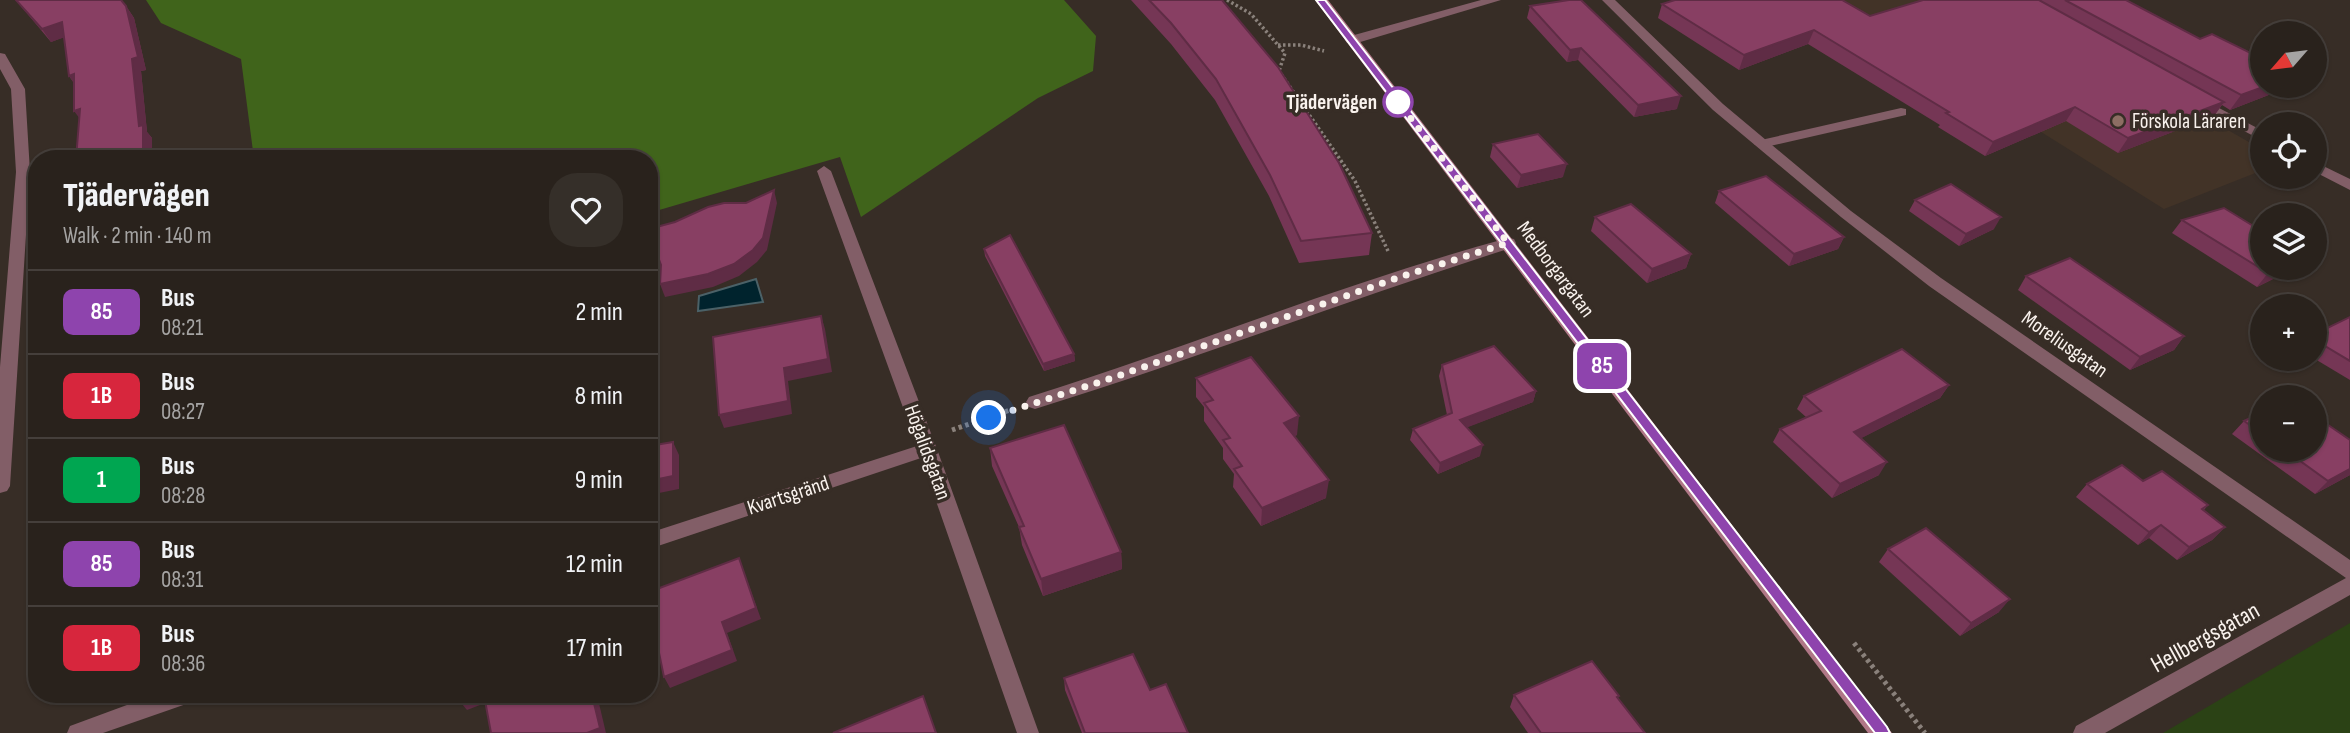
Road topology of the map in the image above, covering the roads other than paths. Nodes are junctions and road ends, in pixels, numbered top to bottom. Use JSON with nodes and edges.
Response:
{"nodes":[{"id":1,"x":1321,"y":0,"type":"edge"},
{"id":2,"x":1495,"y":0,"type":"edge"},
{"id":3,"x":1608,"y":0,"type":"edge"},
{"id":4,"x":1352,"y":40,"type":"junction"},
{"id":5,"x":0,"y":57,"type":"edge"},
{"id":6,"x":2182,"y":92,"type":"edge"},
{"id":7,"x":1901,"y":112,"type":"dead end"},
{"id":8,"x":2250,"y":130,"type":"edge"},
{"id":9,"x":1761,"y":144,"type":"junction"},
{"id":10,"x":824,"y":172,"type":"dead end"},
{"id":11,"x":2327,"y":173,"type":"edge"},
{"id":12,"x":2350,"y":185,"type":"edge"},
{"id":13,"x":1508,"y":243,"type":"junction"},
{"id":14,"x":1035,"y":402,"type":"road end"},
{"id":15,"x":928,"y":449,"type":"junction"},
{"id":16,"x":0,"y":486,"type":"edge"},
{"id":17,"x":658,"y":538,"type":"edge"},
{"id":18,"x":2350,"y":571,"type":"edge"},
{"id":19,"x":2350,"y":585,"type":"edge"},
{"id":20,"x":159,"y":703,"type":"edge"},
{"id":21,"x":78,"y":733,"type":"edge"},
{"id":22,"x":1028,"y":733,"type":"edge"},
{"id":23,"x":1881,"y":733,"type":"edge"},
{"id":24,"x":2084,"y":733,"type":"edge"}],
"edges":[{"from":1,"to":4,"type":"street","name":"Medborgargatan"},
{"from":2,"to":4,"type":"street"},
{"from":3,"to":9,"type":"street","name":"Moreliusgatan"},
{"from":4,"to":13,"type":"street","name":"Medborgargatan"},
{"from":5,"to":16,"type":"street"},
{"from":6,"to":8,"type":"street"},
{"from":7,"to":9,"type":"street"},
{"from":9,"to":18,"type":"street","name":"Moreliusgatan"},
{"from":10,"to":15,"type":"street","name":"Högalidsgatan"},
{"from":11,"to":12,"type":"street"},
{"from":13,"to":14,"type":"street"},
{"from":13,"to":23,"type":"street","name":"Medborgargatan"},
{"from":15,"to":17,"type":"street","name":"Kvartsgränd"},
{"from":15,"to":22,"type":"street","name":"Högalidsgatan"},
{"from":19,"to":24,"type":"street","name":"Hellbergsgatan"},
{"from":20,"to":21,"type":"street"}]}
